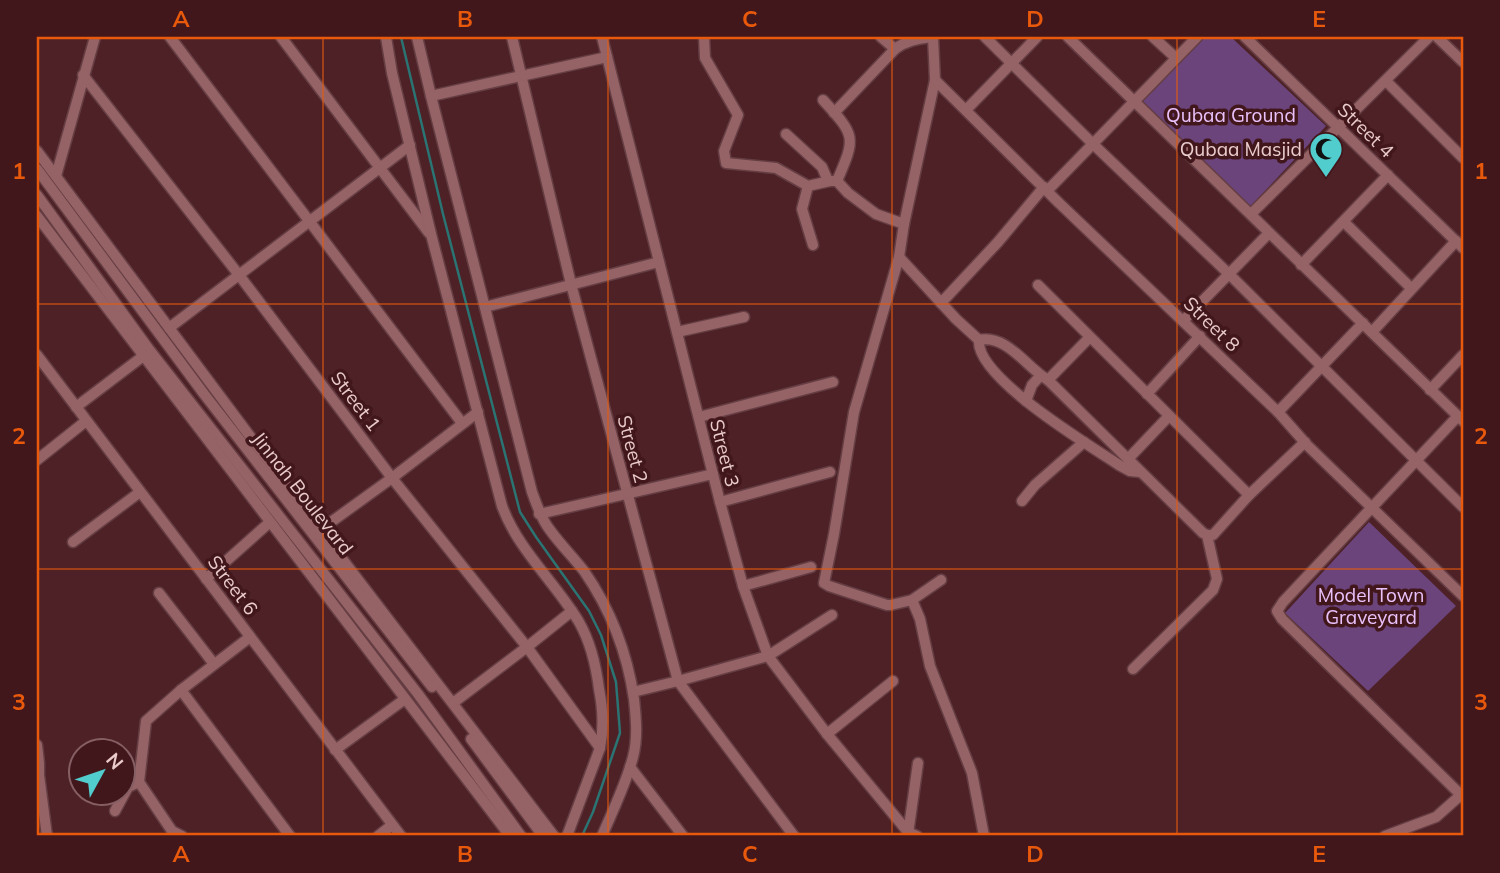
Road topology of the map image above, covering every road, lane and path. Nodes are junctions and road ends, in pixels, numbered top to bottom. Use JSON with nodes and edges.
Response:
{"nodes":[{"id":1,"x":95,"y":37,"type":"edge"},
{"id":2,"x":281,"y":37,"type":"edge"},
{"id":3,"x":386,"y":37,"type":"edge"},
{"id":4,"x":417,"y":37,"type":"edge"},
{"id":5,"x":512,"y":37,"type":"edge"},
{"id":6,"x":602,"y":37,"type":"edge"},
{"id":7,"x":704,"y":37,"type":"edge"},
{"id":8,"x":881,"y":37,"type":"edge"},
{"id":9,"x":933,"y":37,"type":"edge"},
{"id":10,"x":985,"y":37,"type":"edge"},
{"id":11,"x":1037,"y":37,"type":"edge"},
{"id":12,"x":1068,"y":37,"type":"edge"},
{"id":13,"x":1153,"y":37,"type":"edge"},
{"id":14,"x":1197,"y":37,"type":"edge"},
{"id":15,"x":1245,"y":37,"type":"edge"},
{"id":16,"x":1429,"y":37,"type":"edge"},
{"id":17,"x":176,"y":39,"type":"edge"},
{"id":18,"x":1445,"y":39,"type":"edge"},
{"id":19,"x":895,"y":50,"type":"junction"},
{"id":20,"x":607,"y":57,"type":"junction"},
{"id":21,"x":1176,"y":58,"type":"junction"},
{"id":22,"x":1012,"y":62,"type":"junction"},
{"id":23,"x":1463,"y":62,"type":"edge"},
{"id":24,"x":83,"y":75,"type":"junction"},
{"id":25,"x":521,"y":76,"type":"junction"},
{"id":26,"x":935,"y":80,"type":"junction"},
{"id":27,"x":1386,"y":81,"type":"junction"},
{"id":28,"x":431,"y":96,"type":"junction"},
{"id":29,"x":823,"y":100,"type":"dead end"},
{"id":30,"x":1135,"y":101,"type":"junction"},
{"id":31,"x":966,"y":110,"type":"junction"},
{"id":32,"x":835,"y":113,"type":"junction"},
{"id":33,"x":1339,"y":128,"type":"junction"},
{"id":34,"x":786,"y":134,"type":"dead end"},
{"id":35,"x":1093,"y":144,"type":"junction"},
{"id":36,"x":411,"y":145,"type":"junction"},
{"id":37,"x":37,"y":151,"type":"edge"},
{"id":38,"x":1463,"y":158,"type":"edge"},
{"id":39,"x":380,"y":168,"type":"junction"},
{"id":40,"x":37,"y":169,"type":"edge"},
{"id":41,"x":56,"y":176,"type":"junction"},
{"id":42,"x":1388,"y":176,"type":"junction"},
{"id":43,"x":832,"y":181,"type":"junction"},
{"id":44,"x":808,"y":186,"type":"junction"},
{"id":45,"x":1045,"y":189,"type":"junction"},
{"id":46,"x":37,"y":195,"type":"edge"},
{"id":47,"x":1251,"y":214,"type":"junction"},
{"id":48,"x":37,"y":216,"type":"edge"},
{"id":49,"x":310,"y":222,"type":"junction"},
{"id":50,"x":1344,"y":222,"type":"junction"},
{"id":51,"x":904,"y":223,"type":"junction"},
{"id":52,"x":1269,"y":233,"type":"junction"},
{"id":53,"x":432,"y":238,"type":"junction"},
{"id":54,"x":813,"y":245,"type":"dead end"},
{"id":55,"x":1460,"y":245,"type":"edge"},
{"id":56,"x":899,"y":257,"type":"junction"},
{"id":57,"x":659,"y":262,"type":"junction"},
{"id":58,"x":1301,"y":265,"type":"junction"},
{"id":59,"x":1229,"y":274,"type":"junction"},
{"id":60,"x":239,"y":275,"type":"junction"},
{"id":61,"x":128,"y":283,"type":"junction"},
{"id":62,"x":570,"y":284,"type":"junction"},
{"id":63,"x":1038,"y":285,"type":"dead end"},
{"id":64,"x":1411,"y":288,"type":"junction"},
{"id":65,"x":107,"y":301,"type":"junction"},
{"id":66,"x":941,"y":303,"type":"junction"},
{"id":67,"x":485,"y":307,"type":"junction"},
{"id":68,"x":744,"y":317,"type":"dead end"},
{"id":69,"x":1182,"y":321,"type":"junction"},
{"id":70,"x":1363,"y":323,"type":"junction"},
{"id":71,"x":169,"y":328,"type":"junction"},
{"id":72,"x":677,"y":332,"type":"junction"},
{"id":73,"x":1373,"y":332,"type":"junction"},
{"id":74,"x":1200,"y":336,"type":"junction"},
{"id":75,"x":1089,"y":338,"type":"junction"},
{"id":76,"x":979,"y":340,"type":"junction"},
{"id":77,"x":37,"y":355,"type":"edge"},
{"id":78,"x":1463,"y":355,"type":"edge"},
{"id":79,"x":142,"y":357,"type":"junction"},
{"id":80,"x":1321,"y":366,"type":"junction"},
{"id":81,"x":1044,"y":378,"type":"junction"},
{"id":82,"x":833,"y":382,"type":"dead end"},
{"id":83,"x":1430,"y":390,"type":"junction"},
{"id":84,"x":204,"y":394,"type":"junction"},
{"id":85,"x":1147,"y":394,"type":"junction"},
{"id":86,"x":1026,"y":401,"type":"junction"},
{"id":87,"x":191,"y":403,"type":"junction"},
{"id":88,"x":76,"y":407,"type":"junction"},
{"id":89,"x":478,"y":412,"type":"junction"},
{"id":90,"x":1278,"y":412,"type":"junction"},
{"id":91,"x":1169,"y":416,"type":"junction"},
{"id":92,"x":699,"y":417,"type":"junction"},
{"id":93,"x":1460,"y":419,"type":"edge"},
{"id":94,"x":86,"y":421,"type":"junction"},
{"id":95,"x":462,"y":424,"type":"junction"},
{"id":96,"x":1084,"y":442,"type":"junction"},
{"id":97,"x":1305,"y":442,"type":"junction"},
{"id":98,"x":1128,"y":459,"type":"junction"},
{"id":99,"x":37,"y":460,"type":"edge"},
{"id":100,"x":1417,"y":460,"type":"junction"},
{"id":101,"x":830,"y":472,"type":"dead end"},
{"id":102,"x":1140,"y":472,"type":"junction"},
{"id":103,"x":713,"y":474,"type":"junction"},
{"id":104,"x":392,"y":478,"type":"junction"},
{"id":105,"x":140,"y":492,"type":"junction"},
{"id":106,"x":627,"y":494,"type":"junction"},
{"id":107,"x":1249,"y":495,"type":"junction"},
{"id":108,"x":1022,"y":501,"type":"dead end"},
{"id":109,"x":720,"y":502,"type":"junction"},
{"id":110,"x":1373,"y":507,"type":"junction"},
{"id":111,"x":1463,"y":507,"type":"edge"},
{"id":112,"x":540,"y":514,"type":"junction"},
{"id":113,"x":270,"y":522,"type":"junction"},
{"id":114,"x":320,"y":530,"type":"junction"},
{"id":115,"x":1207,"y":535,"type":"junction"},
{"id":116,"x":73,"y":542,"type":"dead end"},
{"id":117,"x":810,"y":567,"type":"dead end"},
{"id":118,"x":206,"y":579,"type":"junction"},
{"id":119,"x":941,"y":580,"type":"dead end"},
{"id":120,"x":743,"y":586,"type":"junction"},
{"id":121,"x":159,"y":593,"type":"dead end"},
{"id":122,"x":1463,"y":596,"type":"edge"},
{"id":123,"x":912,"y":600,"type":"junction"},
{"id":124,"x":572,"y":611,"type":"junction"},
{"id":125,"x":832,"y":615,"type":"dead end"},
{"id":126,"x":389,"y":627,"type":"junction"},
{"id":127,"x":250,"y":637,"type":"junction"},
{"id":128,"x":369,"y":642,"type":"junction"},
{"id":129,"x":527,"y":647,"type":"junction"},
{"id":130,"x":768,"y":656,"type":"junction"},
{"id":131,"x":214,"y":664,"type":"junction"},
{"id":132,"x":1133,"y":669,"type":"dead end"},
{"id":133,"x":678,"y":681,"type":"junction"},
{"id":134,"x":893,"y":681,"type":"dead end"},
{"id":135,"x":181,"y":690,"type":"junction"},
{"id":136,"x":633,"y":692,"type":"junction"},
{"id":137,"x":405,"y":699,"type":"junction"},
{"id":138,"x":453,"y":703,"type":"junction"},
{"id":139,"x":827,"y":734,"type":"junction"},
{"id":140,"x":37,"y":745,"type":"edge"},
{"id":141,"x":600,"y":748,"type":"junction"},
{"id":142,"x":335,"y":750,"type":"junction"},
{"id":143,"x":918,"y":764,"type":"dead end"},
{"id":144,"x":630,"y":767,"type":"junction"},
{"id":145,"x":139,"y":782,"type":"junction"},
{"id":146,"x":1462,"y":794,"type":"edge"},
{"id":147,"x":116,"y":811,"type":"dead end"},
{"id":148,"x":393,"y":825,"type":"junction"},
{"id":149,"x":910,"y":835,"type":"edge"},
{"id":150,"x":47,"y":836,"type":"edge"},
{"id":151,"x":182,"y":836,"type":"edge"},
{"id":152,"x":290,"y":836,"type":"edge"},
{"id":153,"x":378,"y":836,"type":"edge"},
{"id":154,"x":401,"y":836,"type":"edge"},
{"id":155,"x":510,"y":836,"type":"edge"},
{"id":156,"x":521,"y":836,"type":"edge"},
{"id":157,"x":543,"y":836,"type":"edge"},
{"id":158,"x":554,"y":836,"type":"edge"},
{"id":159,"x":567,"y":836,"type":"edge"},
{"id":160,"x":602,"y":836,"type":"edge"},
{"id":161,"x":683,"y":836,"type":"edge"},
{"id":162,"x":794,"y":836,"type":"edge"},
{"id":163,"x":984,"y":836,"type":"edge"},
{"id":164,"x":1385,"y":836,"type":"edge"}],
"edges":[{"from":1,"to":24,"type":"street"},
{"from":2,"to":39,"type":"street"},
{"from":3,"to":36,"type":"street"},
{"from":4,"to":28,"type":"street"},
{"from":5,"to":25,"type":"street","name":"Street 2"},
{"from":6,"to":20,"type":"street","name":"Street 3"},
{"from":7,"to":44,"type":"street"},
{"from":8,"to":19,"type":"street"},
{"from":9,"to":19,"type":"street"},
{"from":9,"to":26,"type":"street"},
{"from":10,"to":22,"type":"street"},
{"from":11,"to":22,"type":"street"},
{"from":12,"to":30,"type":"street"},
{"from":13,"to":21,"type":"street"},
{"from":14,"to":21,"type":"street"},
{"from":15,"to":33,"type":"street","name":"Street 4"},
{"from":16,"to":27,"type":"street"},
{"from":17,"to":49,"type":"street"},
{"from":18,"to":23,"type":"street"},
{"from":19,"to":32,"type":"street"},
{"from":20,"to":25,"type":"street"},
{"from":20,"to":57,"type":"street","name":"Street 3"},
{"from":21,"to":30,"type":"street"},
{"from":22,"to":31,"type":"street"},
{"from":22,"to":35,"type":"street"},
{"from":24,"to":41,"type":"street"},
{"from":24,"to":60,"type":"street","name":"Street 1"},
{"from":25,"to":28,"type":"street"},
{"from":25,"to":62,"type":"street","name":"Street 2"},
{"from":26,"to":31,"type":"street","name":"Street 8"},
{"from":26,"to":51,"type":"street"},
{"from":27,"to":33,"type":"street"},
{"from":27,"to":38,"type":"street"},
{"from":28,"to":67,"type":"street"},
{"from":29,"to":32,"type":"street"},
{"from":30,"to":35,"type":"street"},
{"from":30,"to":47,"type":"street"},
{"from":31,"to":45,"type":"street","name":"Street 8"},
{"from":32,"to":43,"type":"street"},
{"from":33,"to":42,"type":"street","name":"Street 4"},
{"from":33,"to":47,"type":"street"},
{"from":34,"to":43,"type":"street"},
{"from":35,"to":45,"type":"street"},
{"from":35,"to":59,"type":"street"},
{"from":36,"to":39,"type":"street"},
{"from":36,"to":53,"type":"street"},
{"from":37,"to":41,"type":"street"},
{"from":39,"to":49,"type":"street"},
{"from":39,"to":53,"type":"street"},
{"from":40,"to":61,"type":"street","name":"Jinnah Boulevard"},
{"from":41,"to":61,"type":"street"},
{"from":42,"to":50,"type":"street"},
{"from":42,"to":55,"type":"street","name":"Street 4"},
{"from":43,"to":44,"type":"street"},
{"from":43,"to":51,"type":"street"},
{"from":44,"to":54,"type":"street"},
{"from":45,"to":66,"type":"street"},
{"from":45,"to":69,"type":"street","name":"Street 8"},
{"from":46,"to":65,"type":"street","name":"Jinnah Boulevard"},
{"from":47,"to":52,"type":"street"},
{"from":48,"to":65,"type":"street"},
{"from":49,"to":60,"type":"street"},
{"from":49,"to":95,"type":"street"},
{"from":50,"to":58,"type":"street"},
{"from":50,"to":64,"type":"street"},
{"from":51,"to":56,"type":"street"},
{"from":52,"to":58,"type":"street"},
{"from":52,"to":59,"type":"street"},
{"from":53,"to":89,"type":"street"},
{"from":55,"to":64,"type":"street"},
{"from":56,"to":66,"type":"street"},
{"from":56,"to":123,"type":"street"},
{"from":57,"to":62,"type":"street"},
{"from":57,"to":72,"type":"street","name":"Street 3"},
{"from":58,"to":70,"type":"street"},
{"from":59,"to":69,"type":"street"},
{"from":59,"to":80,"type":"street"},
{"from":60,"to":71,"type":"street"},
{"from":60,"to":104,"type":"street","name":"Street 1"},
{"from":61,"to":71,"type":"street"},
{"from":61,"to":84,"type":"street","name":"Jinnah Boulevard"},
{"from":62,"to":67,"type":"street"},
{"from":62,"to":106,"type":"street","name":"Street 2"},
{"from":63,"to":75,"type":"street"},
{"from":64,"to":73,"type":"street"},
{"from":65,"to":79,"type":"street"},
{"from":65,"to":87,"type":"street","name":"Jinnah Boulevard"},
{"from":66,"to":76,"type":"street"},
{"from":67,"to":112,"type":"street"},
{"from":68,"to":72,"type":"street"},
{"from":69,"to":74,"type":"street","name":"Street 8"},
{"from":70,"to":73,"type":"street"},
{"from":70,"to":80,"type":"street"},
{"from":71,"to":114,"type":"street"},
{"from":72,"to":92,"type":"street","name":"Street 3"},
{"from":73,"to":83,"type":"street"},
{"from":74,"to":85,"type":"street"},
{"from":74,"to":90,"type":"street","name":"Street 8"},
{"from":75,"to":81,"type":"street"},
{"from":75,"to":85,"type":"street"},
{"from":76,"to":81,"type":"street"},
{"from":76,"to":86,"type":"street"},
{"from":77,"to":88,"type":"street","name":"Street 6"},
{"from":78,"to":83,"type":"street"},
{"from":79,"to":88,"type":"street"},
{"from":79,"to":113,"type":"street"},
{"from":80,"to":90,"type":"street"},
{"from":80,"to":100,"type":"street"},
{"from":81,"to":86,"type":"street"},
{"from":81,"to":98,"type":"street"},
{"from":82,"to":92,"type":"street"},
{"from":83,"to":93,"type":"street"},
{"from":84,"to":87,"type":"street"},
{"from":84,"to":126,"type":"street","name":"Jinnah Boulevard"},
{"from":85,"to":91,"type":"street"},
{"from":86,"to":96,"type":"street"},
{"from":87,"to":128,"type":"street","name":"Jinnah Boulevard"},
{"from":88,"to":94,"type":"street","name":"Street 6"},
{"from":89,"to":95,"type":"street"},
{"from":89,"to":124,"type":"street"},
{"from":90,"to":97,"type":"street","name":"Street 8"},
{"from":91,"to":98,"type":"street"},
{"from":91,"to":107,"type":"street"},
{"from":92,"to":103,"type":"street","name":"Street 3"},
{"from":93,"to":100,"type":"street"},
{"from":94,"to":99,"type":"street"},
{"from":94,"to":105,"type":"street","name":"Street 6"},
{"from":95,"to":104,"type":"street"},
{"from":96,"to":102,"type":"street"},
{"from":96,"to":108,"type":"street"},
{"from":97,"to":107,"type":"street"},
{"from":97,"to":110,"type":"street","name":"Street 8"},
{"from":98,"to":102,"type":"street"},
{"from":100,"to":110,"type":"street"},
{"from":100,"to":111,"type":"street"},
{"from":101,"to":109,"type":"street"},
{"from":102,"to":115,"type":"street"},
{"from":103,"to":106,"type":"street"},
{"from":103,"to":109,"type":"street","name":"Street 3"},
{"from":104,"to":114,"type":"street"},
{"from":104,"to":129,"type":"street","name":"Street 1"},
{"from":105,"to":116,"type":"street"},
{"from":105,"to":118,"type":"street","name":"Street 6"},
{"from":106,"to":112,"type":"street"},
{"from":106,"to":133,"type":"street","name":"Street 2"},
{"from":107,"to":115,"type":"street"},
{"from":109,"to":120,"type":"street","name":"Street 3"},
{"from":110,"to":122,"type":"street","name":"Street 8"},
{"from":110,"to":146,"type":"street"},
{"from":112,"to":136,"type":"street"},
{"from":113,"to":118,"type":"street"},
{"from":113,"to":128,"type":"street"},
{"from":114,"to":126,"type":"street"},
{"from":115,"to":132,"type":"street"},
{"from":117,"to":120,"type":"street"},
{"from":118,"to":127,"type":"street","name":"Street 6"},
{"from":119,"to":123,"type":"street"},
{"from":120,"to":130,"type":"street","name":"Street 3"},
{"from":121,"to":131,"type":"street"},
{"from":123,"to":163,"type":"street"},
{"from":124,"to":129,"type":"street"},
{"from":124,"to":141,"type":"street"},
{"from":125,"to":130,"type":"street"},
{"from":126,"to":138,"type":"street"},
{"from":126,"to":157,"type":"street","name":"Jinnah Boulevard"},
{"from":127,"to":131,"type":"street"},
{"from":127,"to":142,"type":"street","name":"Street 6"},
{"from":128,"to":137,"type":"street"},
{"from":128,"to":156,"type":"street","name":"Jinnah Boulevard"},
{"from":129,"to":138,"type":"street"},
{"from":129,"to":141,"type":"street","name":"Street 1"},
{"from":130,"to":133,"type":"street"},
{"from":130,"to":139,"type":"street","name":"Street 3"},
{"from":131,"to":135,"type":"street"},
{"from":133,"to":136,"type":"street"},
{"from":133,"to":162,"type":"street","name":"Street 2"},
{"from":134,"to":139,"type":"street"},
{"from":135,"to":145,"type":"street"},
{"from":135,"to":152,"type":"street"},
{"from":136,"to":144,"type":"street"},
{"from":137,"to":142,"type":"street"},
{"from":137,"to":155,"type":"street"},
{"from":138,"to":158,"type":"street"},
{"from":139,"to":149,"type":"street","name":"Street 3"},
{"from":140,"to":150,"type":"street"},
{"from":141,"to":159,"type":"street"},
{"from":142,"to":148,"type":"street","name":"Street 6"},
{"from":143,"to":149,"type":"street"},
{"from":144,"to":160,"type":"street"},
{"from":144,"to":161,"type":"street"},
{"from":145,"to":147,"type":"street"},
{"from":145,"to":151,"type":"street"},
{"from":146,"to":164,"type":"street"},
{"from":148,"to":153,"type":"street"},
{"from":148,"to":154,"type":"street","name":"Street 6"}]}
